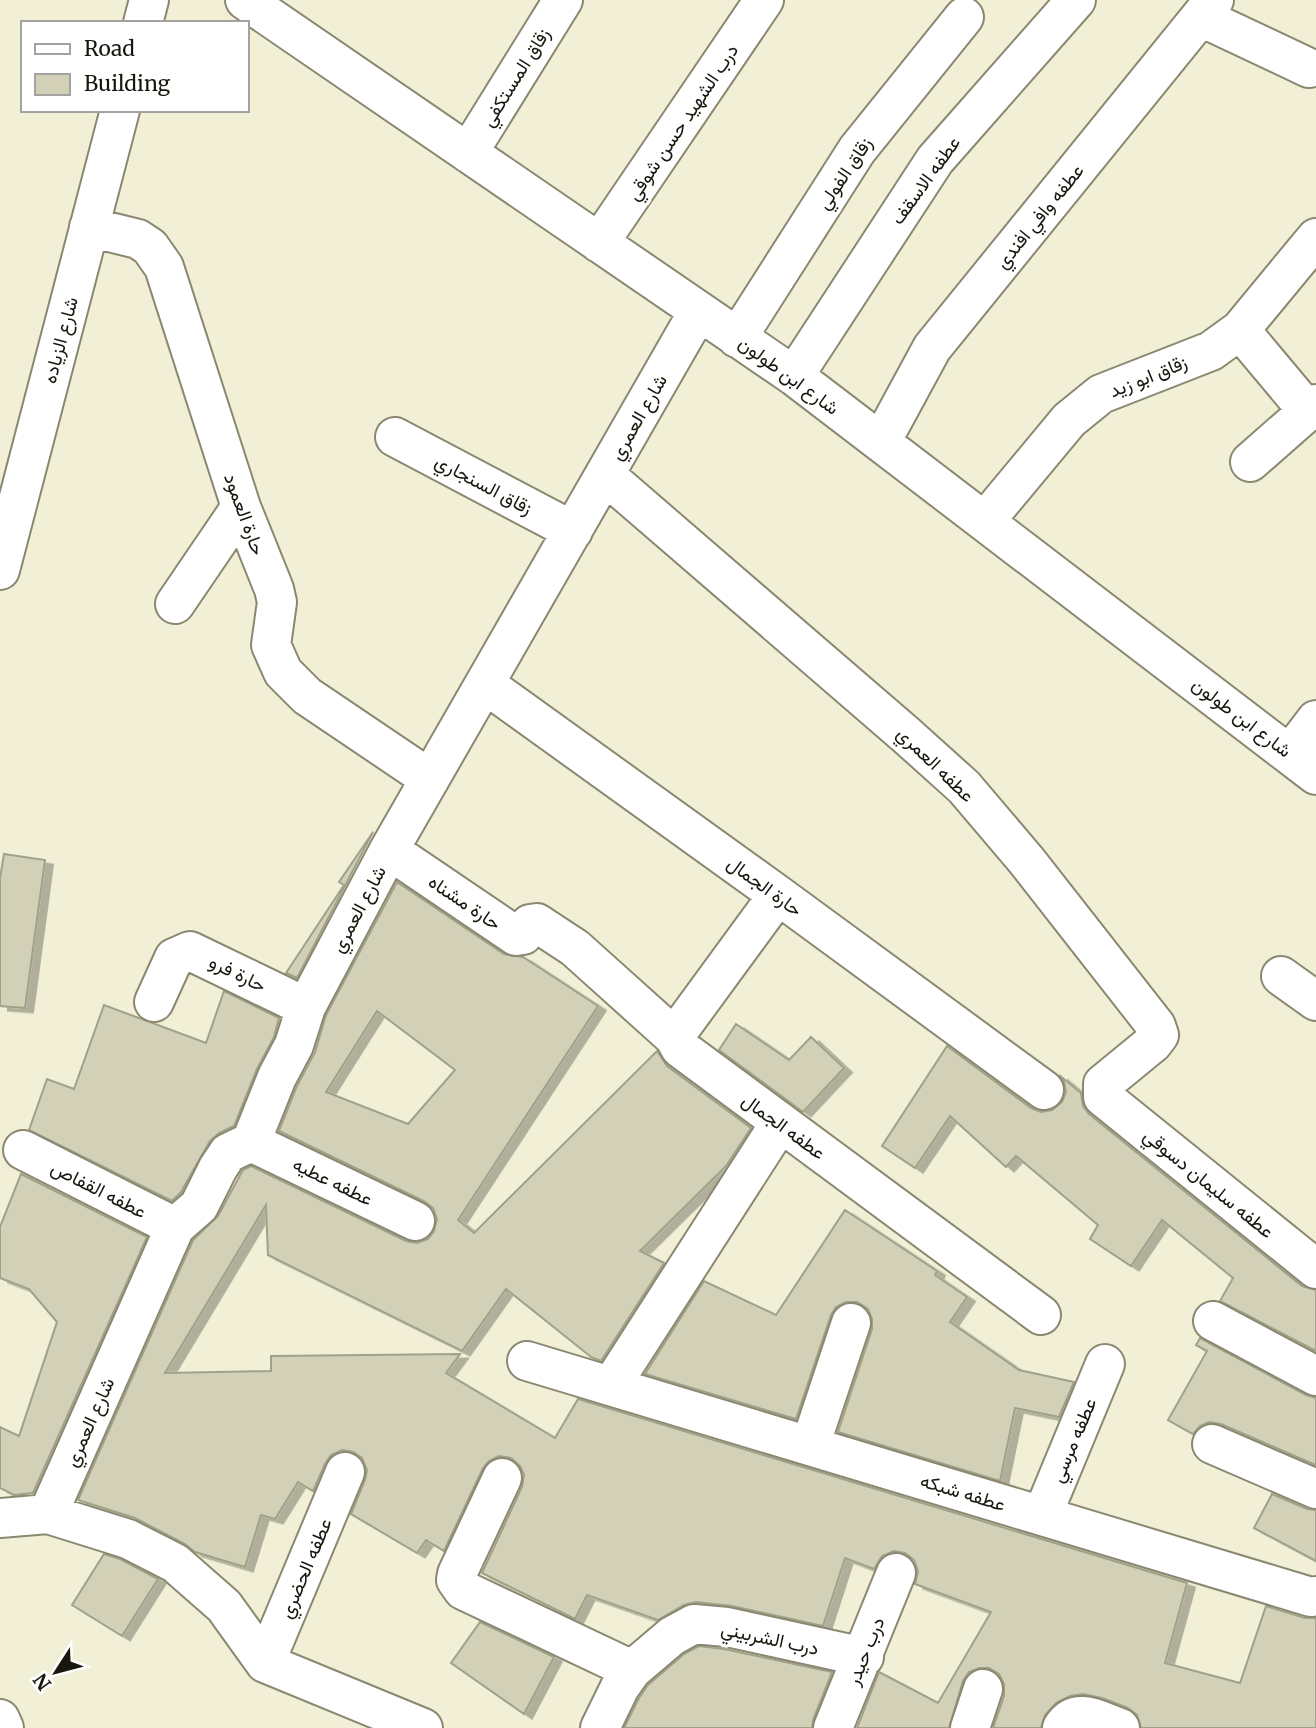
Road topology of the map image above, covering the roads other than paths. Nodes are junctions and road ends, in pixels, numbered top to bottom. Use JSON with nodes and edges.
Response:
{"nodes":[{"id":1,"x":149,"y":0,"type":"edge"},
{"id":2,"x":245,"y":0,"type":"edge"},
{"id":3,"x":563,"y":0,"type":"edge"},
{"id":4,"x":764,"y":0,"type":"edge"},
{"id":5,"x":1076,"y":0,"type":"edge"},
{"id":6,"x":1207,"y":8,"type":"edge"},
{"id":7,"x":964,"y":17,"type":"dead end"},
{"id":8,"x":144,"y":21,"type":"edge"},
{"id":9,"x":1309,"y":68,"type":"dead end"},
{"id":10,"x":119,"y":112,"type":"edge"},
{"id":11,"x":468,"y":153,"type":"junction"},
{"id":12,"x":89,"y":227,"type":"junction"},
{"id":13,"x":1316,"y":238,"type":"edge"},
{"id":14,"x":599,"y":243,"type":"junction"},
{"id":15,"x":698,"y":312,"type":"junction"},
{"id":16,"x":1240,"y":330,"type":"junction"},
{"id":17,"x":737,"y":338,"type":"junction"},
{"id":18,"x":793,"y":376,"type":"junction"},
{"id":19,"x":1312,"y":407,"type":"edge"},
{"id":20,"x":395,"y":437,"type":"dead end"},
{"id":21,"x":881,"y":442,"type":"junction"},
{"id":22,"x":1250,"y":462,"type":"dead end"},
{"id":23,"x":605,"y":475,"type":"junction"},
{"id":24,"x":241,"y":507,"type":"junction"},
{"id":25,"x":985,"y":521,"type":"junction"},
{"id":26,"x":573,"y":531,"type":"junction"},
{"id":27,"x":0,"y":570,"type":"edge"},
{"id":28,"x":175,"y":604,"type":"dead end"},
{"id":29,"x":485,"y":684,"type":"junction"},
{"id":30,"x":1316,"y":720,"type":"edge"},
{"id":31,"x":1303,"y":764,"type":"edge"},
{"id":32,"x":430,"y":779,"type":"junction"},
{"id":33,"x":388,"y":850,"type":"junction"},
{"id":34,"x":778,"y":895,"type":"junction"},
{"id":35,"x":575,"y":948,"type":"joint"},
{"id":36,"x":1281,"y":976,"type":"dead end"},
{"id":37,"x":1316,"y":1001,"type":"edge"},
{"id":38,"x":155,"y":1002,"type":"dead end"},
{"id":39,"x":306,"y":1007,"type":"junction"},
{"id":40,"x":674,"y":1037,"type":"junction"},
{"id":41,"x":1044,"y":1090,"type":"dead end"},
{"id":42,"x":1103,"y":1097,"type":"joint"},
{"id":43,"x":780,"y":1122,"type":"junction"},
{"id":44,"x":251,"y":1142,"type":"junction"},
{"id":45,"x":23,"y":1150,"type":"dead end"},
{"id":46,"x":415,"y":1221,"type":"dead end"},
{"id":47,"x":175,"y":1227,"type":"junction"},
{"id":48,"x":1316,"y":1269,"type":"edge"},
{"id":49,"x":1041,"y":1315,"type":"dead end"},
{"id":50,"x":1213,"y":1321,"type":"dead end"},
{"id":51,"x":851,"y":1322,"type":"dead end"},
{"id":52,"x":527,"y":1361,"type":"dead end"},
{"id":53,"x":1105,"y":1364,"type":"dead end"},
{"id":54,"x":1316,"y":1376,"type":"edge"},
{"id":55,"x":611,"y":1386,"type":"junction"},
{"id":56,"x":1212,"y":1444,"type":"dead end"},
{"id":57,"x":810,"y":1446,"type":"junction"},
{"id":58,"x":345,"y":1472,"type":"dead end"},
{"id":59,"x":502,"y":1478,"type":"dead end"},
{"id":60,"x":1316,"y":1489,"type":"edge"},
{"id":61,"x":48,"y":1514,"type":"junction"},
{"id":62,"x":1042,"y":1516,"type":"junction"},
{"id":63,"x":0,"y":1518,"type":"edge"},
{"id":64,"x":896,"y":1573,"type":"dead end"},
{"id":65,"x":1316,"y":1596,"type":"edge"},
{"id":66,"x":864,"y":1657,"type":"junction"},
{"id":67,"x":265,"y":1664,"type":"junction"},
{"id":68,"x":632,"y":1670,"type":"junction"},
{"id":69,"x":983,"y":1689,"type":"dead end"},
{"id":70,"x":0,"y":1719,"type":"edge"},
{"id":71,"x":4,"y":1728,"type":"edge"},
{"id":72,"x":424,"y":1728,"type":"edge"},
{"id":73,"x":600,"y":1728,"type":"edge"},
{"id":74,"x":833,"y":1728,"type":"edge"},
{"id":75,"x":970,"y":1728,"type":"edge"},
{"id":76,"x":1062,"y":1728,"type":"edge"},
{"id":77,"x":1120,"y":1728,"type":"edge"}],
"edges":[{"from":1,"to":8,"type":"street"},
{"from":2,"to":11,"type":"street","name":"شارع ابن طولون"},
{"from":3,"to":11,"type":"street","name":"زقاق المستكفي"},
{"from":4,"to":14,"type":"street","name":"درب الشهيد حسن شوقي"},
{"from":5,"to":18,"type":"street","name":"عطفه الاسقف"},
{"from":6,"to":9,"type":"street"},
{"from":6,"to":21,"type":"street","name":"عطفه وافي افندي"},
{"from":7,"to":17,"type":"street","name":"زقاق الفولي"},
{"from":10,"to":12,"type":"street","name":"شارع الزياده"},
{"from":11,"to":14,"type":"street","name":"شارع ابن طولون"},
{"from":12,"to":24,"type":"street","name":"حارة العمود"},
{"from":12,"to":27,"type":"street","name":"شارع الزياده"},
{"from":13,"to":16,"type":"street","name":"زقاق ابو زيد"},
{"from":14,"to":15,"type":"street","name":"شارع ابن طولون"},
{"from":15,"to":17,"type":"street","name":"شارع ابن طولون"},
{"from":15,"to":23,"type":"street","name":"شارع العمري"},
{"from":16,"to":19,"type":"street"},
{"from":16,"to":25,"type":"street","name":"زقاق ابو زيد"},
{"from":17,"to":18,"type":"street","name":"شارع ابن طولون"},
{"from":18,"to":21,"type":"street","name":"شارع ابن طولون"},
{"from":19,"to":22,"type":"street"},
{"from":20,"to":26,"type":"street","name":"زقاق السنجاري"},
{"from":21,"to":25,"type":"street","name":"شارع ابن طولون"},
{"from":23,"to":26,"type":"street","name":"شارع العمري"},
{"from":23,"to":42,"type":"street","name":"عطفه العمري"},
{"from":24,"to":28,"type":"street"},
{"from":24,"to":32,"type":"street","name":"حارة العمود"},
{"from":25,"to":31,"type":"street","name":"شارع ابن طولون"},
{"from":26,"to":29,"type":"street","name":"شارع العمري"},
{"from":29,"to":32,"type":"street","name":"شارع العمري"},
{"from":29,"to":34,"type":"street","name":"حارة الجمال"},
{"from":30,"to":31,"type":"street"},
{"from":32,"to":33,"type":"street","name":"شارع العمري"},
{"from":33,"to":35,"type":"street","name":"حارة مشناه"},
{"from":33,"to":39,"type":"street","name":"شارع العمري"},
{"from":34,"to":40,"type":"street"},
{"from":34,"to":41,"type":"street","name":"حارة الجمال"},
{"from":35,"to":40,"type":"street","name":"عطفه الجمال"},
{"from":36,"to":37,"type":"street"},
{"from":38,"to":39,"type":"street","name":"حارة فرو"},
{"from":39,"to":44,"type":"street","name":"شارع العمري"},
{"from":40,"to":43,"type":"street","name":"عطفه الجمال"},
{"from":42,"to":48,"type":"street","name":"عطفه سليمان دسوقي"},
{"from":43,"to":49,"type":"street","name":"عطفه الجمال"},
{"from":43,"to":55,"type":"street"},
{"from":44,"to":46,"type":"street","name":"عطفه عطيه"},
{"from":44,"to":47,"type":"street","name":"شارع العمري"},
{"from":45,"to":47,"type":"street","name":"عطفه القفاص"},
{"from":47,"to":61,"type":"street","name":"شارع العمري"},
{"from":50,"to":54,"type":"street"},
{"from":51,"to":57,"type":"street"},
{"from":52,"to":55,"type":"street","name":"عطفه شبكه"},
{"from":53,"to":62,"type":"street","name":"عطفه مرسي"},
{"from":55,"to":57,"type":"street","name":"عطفه شبكه"},
{"from":56,"to":60,"type":"street"},
{"from":57,"to":62,"type":"street","name":"عطفه شبكه"},
{"from":58,"to":67,"type":"street","name":"عطفه الحضري"},
{"from":59,"to":68,"type":"street"},
{"from":61,"to":63,"type":"street"},
{"from":61,"to":67,"type":"street"},
{"from":62,"to":65,"type":"street","name":"عطفه شبكه"},
{"from":64,"to":66,"type":"street","name":"درب حيدر"},
{"from":66,"to":68,"type":"street","name":"درب الشربيني"},
{"from":66,"to":74,"type":"street","name":"درب حيدر"},
{"from":67,"to":72,"type":"street"},
{"from":68,"to":73,"type":"street","name":"درب الشربيني"},
{"from":69,"to":75,"type":"street"},
{"from":70,"to":71,"type":"street"},
{"from":76,"to":77,"type":"street"}]}
